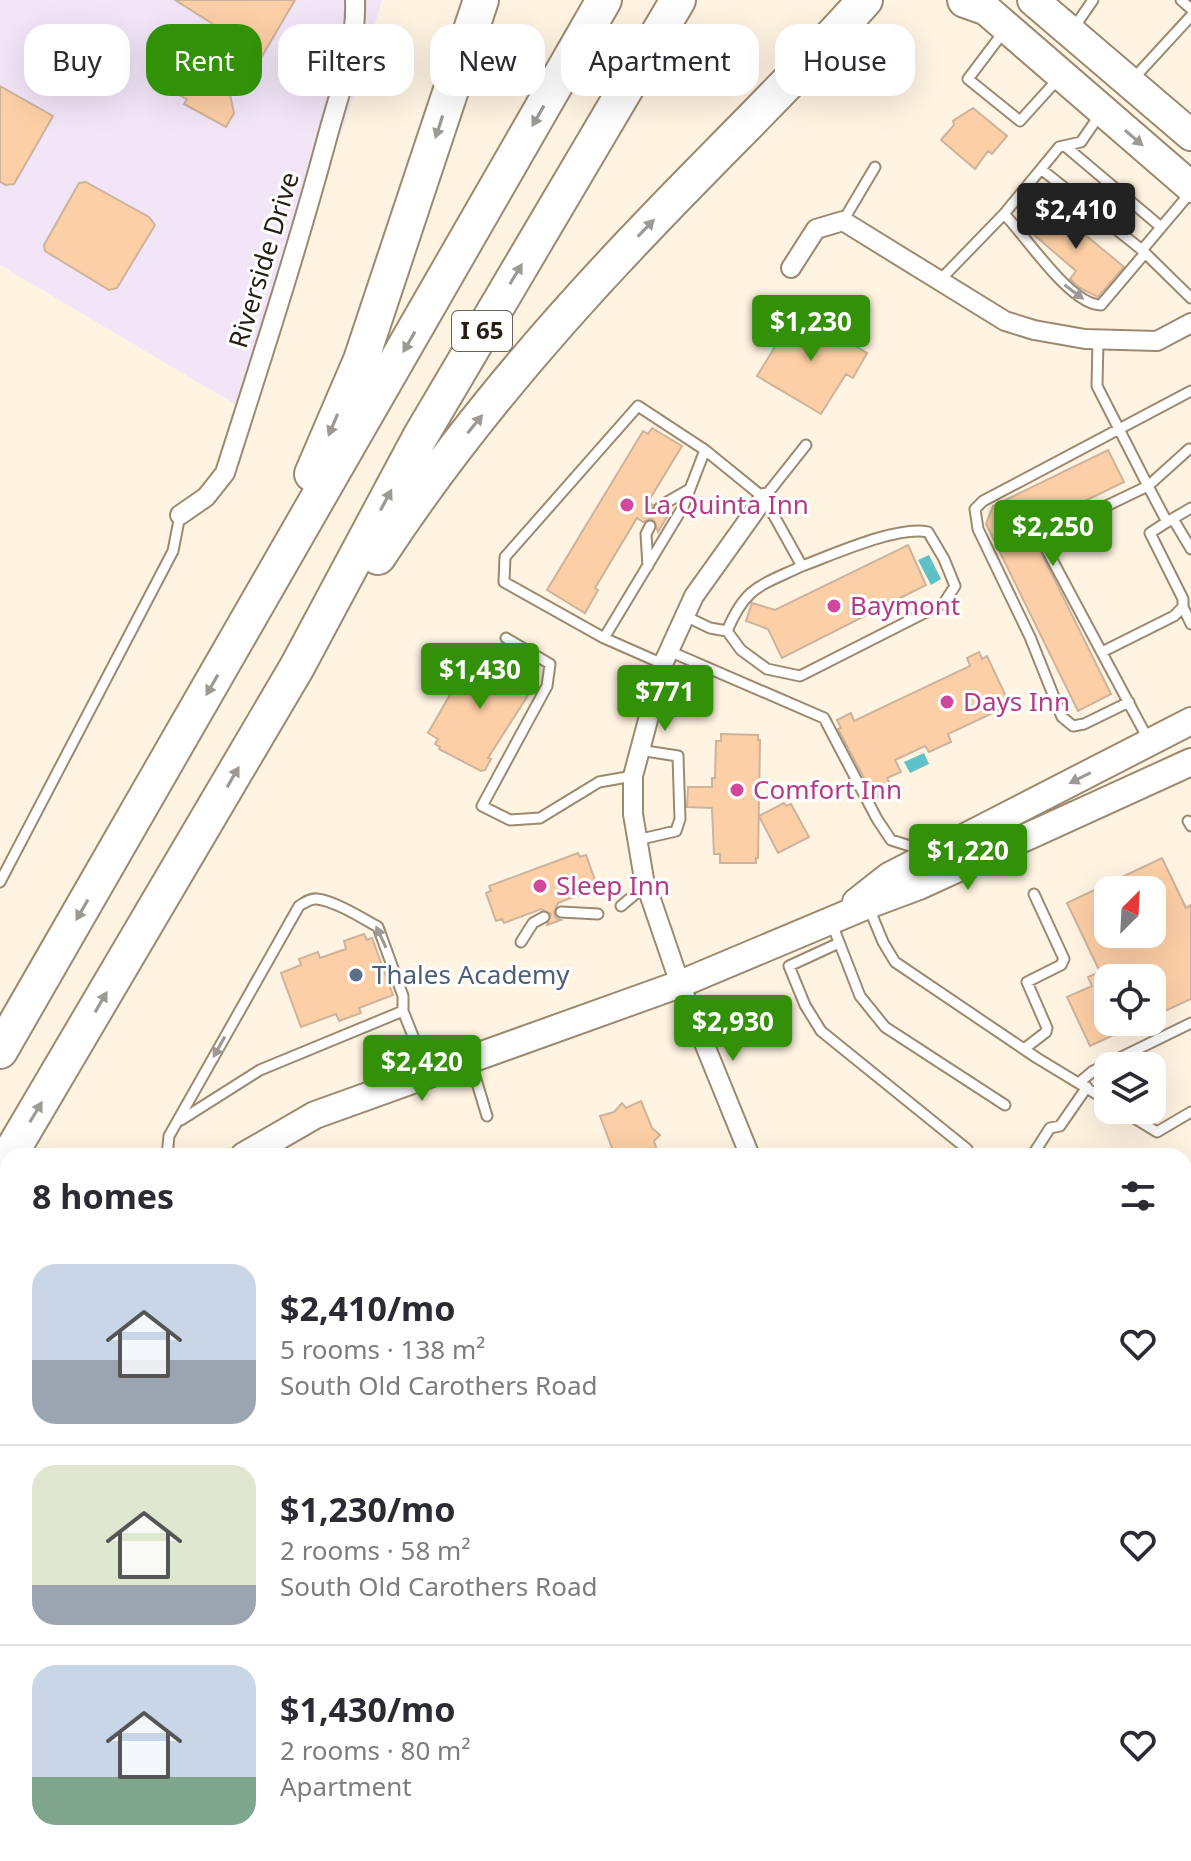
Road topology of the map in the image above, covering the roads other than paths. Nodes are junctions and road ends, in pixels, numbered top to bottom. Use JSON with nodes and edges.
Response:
{"nodes":[{"id":1,"x":355,"y":0,"type":"edge"},
{"id":2,"x":481,"y":0,"type":"edge"},
{"id":3,"x":604,"y":0,"type":"edge"},
{"id":4,"x":678,"y":0,"type":"edge"},
{"id":5,"x":865,"y":0,"type":"edge"},
{"id":6,"x":885,"y":0,"type":"edge"},
{"id":7,"x":1033,"y":0,"type":"edge"},
{"id":8,"x":1093,"y":0,"type":"edge"},
{"id":9,"x":1181,"y":0,"type":"edge"},
{"id":10,"x":982,"y":8,"type":"edge"},
{"id":11,"x":1191,"y":9,"type":"edge"},
{"id":12,"x":1191,"y":16,"type":"edge"},
{"id":13,"x":843,"y":24,"type":"edge"},
{"id":14,"x":858,"y":24,"type":"edge"},
{"id":15,"x":1071,"y":32,"type":"junction"},
{"id":16,"x":1062,"y":75,"type":"junction"},
{"id":17,"x":1131,"y":82,"type":"junction"},
{"id":18,"x":775,"y":95,"type":"edge"},
{"id":19,"x":1103,"y":110,"type":"junction"},
{"id":20,"x":1191,"y":135,"type":"edge"},
{"id":21,"x":1065,"y":146,"type":"junction"},
{"id":22,"x":875,"y":167,"type":"dead end"},
{"id":23,"x":1041,"y":169,"type":"junction"},
{"id":24,"x":1191,"y":189,"type":"edge"},
{"id":25,"x":1004,"y":214,"type":"junction"},
{"id":26,"x":843,"y":221,"type":"junction"},
{"id":27,"x":1161,"y":227,"type":"junction"},
{"id":28,"x":1144,"y":251,"type":"junction"},
{"id":29,"x":791,"y":268,"type":"dead end"},
{"id":30,"x":940,"y":280,"type":"junction"},
{"id":31,"x":1191,"y":298,"type":"edge"},
{"id":32,"x":1191,"y":323,"type":"edge"},
{"id":33,"x":1098,"y":339,"type":"junction"},
{"id":34,"x":1191,"y":391,"type":"edge"},
{"id":35,"x":1118,"y":427,"type":"junction"},
{"id":36,"x":806,"y":445,"type":"dead end"},
{"id":37,"x":1189,"y":449,"type":"dead end"},
{"id":38,"x":705,"y":450,"type":"junction"},
{"id":39,"x":1148,"y":486,"type":"junction"},
{"id":40,"x":690,"y":489,"type":"junction"},
{"id":41,"x":764,"y":498,"type":"junction"},
{"id":42,"x":1191,"y":508,"type":"edge"},
{"id":43,"x":659,"y":509,"type":"dead end"},
{"id":44,"x":180,"y":515,"type":"joint"},
{"id":45,"x":1170,"y":521,"type":"junction"},
{"id":46,"x":650,"y":526,"type":"dead end"},
{"id":47,"x":1191,"y":549,"type":"edge"},
{"id":48,"x":648,"y":566,"type":"junction"},
{"id":49,"x":802,"y":566,"type":"junction"},
{"id":50,"x":1183,"y":607,"type":"junction"},
{"id":51,"x":685,"y":616,"type":"junction"},
{"id":52,"x":251,"y":617,"type":"junction"},
{"id":53,"x":1191,"y":624,"type":"edge"},
{"id":54,"x":727,"y":631,"type":"junction"},
{"id":55,"x":506,"y":638,"type":"dead end"},
{"id":56,"x":604,"y":638,"type":"junction"},
{"id":57,"x":1102,"y":652,"type":"junction"},
{"id":58,"x":666,"y":657,"type":"junction"},
{"id":59,"x":297,"y":667,"type":"junction"},
{"id":60,"x":1129,"y":702,"type":"junction"},
{"id":61,"x":1191,"y":721,"type":"edge"},
{"id":62,"x":1150,"y":742,"type":"junction"},
{"id":63,"x":639,"y":750,"type":"junction"},
{"id":64,"x":1191,"y":762,"type":"edge"},
{"id":65,"x":1167,"y":773,"type":"junction"},
{"id":66,"x":633,"y":776,"type":"junction"},
{"id":67,"x":637,"y":840,"type":"junction"},
{"id":68,"x":933,"y":853,"type":"junction"},
{"id":69,"x":0,"y":882,"type":"edge"},
{"id":70,"x":646,"y":885,"type":"junction"},
{"id":71,"x":1034,"y":894,"type":"dead end"},
{"id":72,"x":868,"y":905,"type":"junction"},
{"id":73,"x":621,"y":906,"type":"dead end"},
{"id":74,"x":561,"y":912,"type":"dead end"},
{"id":75,"x":598,"y":914,"type":"dead end"},
{"id":76,"x":544,"y":917,"type":"dead end"},
{"id":77,"x":835,"y":932,"type":"junction"},
{"id":78,"x":521,"y":942,"type":"dead end"},
{"id":79,"x":680,"y":984,"type":"junction"},
{"id":80,"x":403,"y":1011,"type":"junction"},
{"id":81,"x":1191,"y":1023,"type":"edge"},
{"id":82,"x":1024,"y":1049,"type":"junction"},
{"id":83,"x":0,"y":1051,"type":"edge"},
{"id":84,"x":470,"y":1059,"type":"junction"},
{"id":85,"x":428,"y":1075,"type":"junction"},
{"id":86,"x":1084,"y":1085,"type":"junction"},
{"id":87,"x":1094,"y":1092,"type":"edge"},
{"id":88,"x":1005,"y":1105,"type":"dead end"},
{"id":89,"x":1191,"y":1112,"type":"edge"},
{"id":90,"x":487,"y":1116,"type":"dead end"},
{"id":91,"x":177,"y":1122,"type":"junction"},
{"id":92,"x":1144,"y":1124,"type":"edge"},
{"id":93,"x":14,"y":1148,"type":"edge"},
{"id":94,"x":166,"y":1148,"type":"edge"},
{"id":95,"x":258,"y":1148,"type":"edge"},
{"id":96,"x":747,"y":1148,"type":"edge"},
{"id":97,"x":966,"y":1148,"type":"edge"},
{"id":98,"x":1037,"y":1148,"type":"edge"}],
"edges":[{"from":1,"to":44,"type":"street","name":"Riverside Drive"},
{"from":2,"to":52,"type":"highway","one_way":true},
{"from":3,"to":52,"type":"highway","number":"I 65","one_way":true},
{"from":59,"to":4,"type":"highway","number":"I 65","one_way":true},
{"from":5,"to":13,"type":"highway"},
{"from":6,"to":14,"type":"highway"},
{"from":7,"to":15,"type":"main road"},
{"from":8,"to":15,"type":"lane"},
{"from":9,"to":11,"type":"lane"},
{"from":10,"to":16,"type":"main road"},
{"from":10,"to":16,"type":"lane"},
{"from":12,"to":17,"type":"lane"},
{"from":15,"to":17,"type":"main road"},
{"from":16,"to":19,"type":"main road"},
{"from":17,"to":20,"type":"main road"},
{"from":59,"to":18,"type":"highway","one_way":true},
{"from":19,"to":21,"type":"lane"},
{"from":19,"to":24,"type":"main road","one_way":true},
{"from":21,"to":23,"type":"lane"},
{"from":21,"to":27,"type":"lane"},
{"from":22,"to":26,"type":"lane"},
{"from":23,"to":25,"type":"lane"},
{"from":23,"to":28,"type":"lane"},
{"from":24,"to":27,"type":"lane"},
{"from":25,"to":28,"type":"lane","one_way":true},
{"from":25,"to":30,"type":"lane"},
{"from":26,"to":29,"type":"street"},
{"from":26,"to":30,"type":"street"},
{"from":27,"to":28,"type":"lane"},
{"from":28,"to":31,"type":"lane"},
{"from":30,"to":33,"type":"street"},
{"from":32,"to":33,"type":"street"},
{"from":33,"to":35,"type":"lane"},
{"from":34,"to":35,"type":"lane"},
{"from":35,"to":39,"type":"lane"},
{"from":35,"to":60,"type":"lane"},
{"from":36,"to":41,"type":"lane"},
{"from":37,"to":39,"type":"lane"},
{"from":38,"to":40,"type":"lane"},
{"from":38,"to":41,"type":"lane"},
{"from":38,"to":56,"type":"lane"},
{"from":39,"to":45,"type":"lane"},
{"from":39,"to":57,"type":"lane"},
{"from":40,"to":43,"type":"lane"},
{"from":40,"to":48,"type":"lane"},
{"from":41,"to":49,"type":"lane"},
{"from":41,"to":51,"type":"street"},
{"from":42,"to":45,"type":"lane"},
{"from":44,"to":69,"type":"lane"},
{"from":45,"to":47,"type":"lane"},
{"from":45,"to":50,"type":"lane"},
{"from":46,"to":48,"type":"lane"},
{"from":48,"to":56,"type":"lane"},
{"from":49,"to":54,"type":"lane"},
{"from":49,"to":54,"type":"lane"},
{"from":50,"to":53,"type":"lane"},
{"from":50,"to":57,"type":"lane"},
{"from":51,"to":54,"type":"lane"},
{"from":51,"to":58,"type":"street"},
{"from":52,"to":83,"type":"highway","number":"I 65","one_way":true},
{"from":55,"to":66,"type":"lane"},
{"from":56,"to":58,"type":"lane"},
{"from":57,"to":60,"type":"lane"},
{"from":58,"to":63,"type":"street"},
{"from":58,"to":68,"type":"lane"},
{"from":93,"to":59,"type":"highway","number":"I 65","one_way":true},
{"from":60,"to":62,"type":"lane"},
{"from":61,"to":62,"type":"main road"},
{"from":62,"to":65,"type":"main road"},
{"from":62,"to":68,"type":"main road","one_way":true},
{"from":63,"to":66,"type":"street"},
{"from":63,"to":67,"type":"lane"},
{"from":64,"to":65,"type":"main road"},
{"from":65,"to":72,"type":"main road"},
{"from":66,"to":67,"type":"street"},
{"from":67,"to":70,"type":"street"},
{"from":68,"to":77,"type":"main road"},
{"from":70,"to":73,"type":"lane"},
{"from":70,"to":79,"type":"street"},
{"from":71,"to":82,"type":"lane"},
{"from":72,"to":77,"type":"main road"},
{"from":72,"to":82,"type":"lane"},
{"from":74,"to":75,"type":"lane"},
{"from":76,"to":78,"type":"lane"},
{"from":77,"to":79,"type":"main road"},
{"from":77,"to":88,"type":"lane"},
{"from":77,"to":97,"type":"lane"},
{"from":79,"to":84,"type":"main road"},
{"from":79,"to":96,"type":"street"},
{"from":80,"to":85,"type":"lane"},
{"from":80,"to":91,"type":"lane"},
{"from":80,"to":91,"type":"lane","one_way":true},
{"from":81,"to":86,"type":"lane"},
{"from":82,"to":86,"type":"lane"},
{"from":84,"to":85,"type":"main road"},
{"from":84,"to":90,"type":"lane"},
{"from":85,"to":95,"type":"main road"},
{"from":86,"to":87,"type":"lane"},
{"from":86,"to":98,"type":"lane"},
{"from":89,"to":92,"type":"lane"},
{"from":91,"to":94,"type":"lane"}]}
